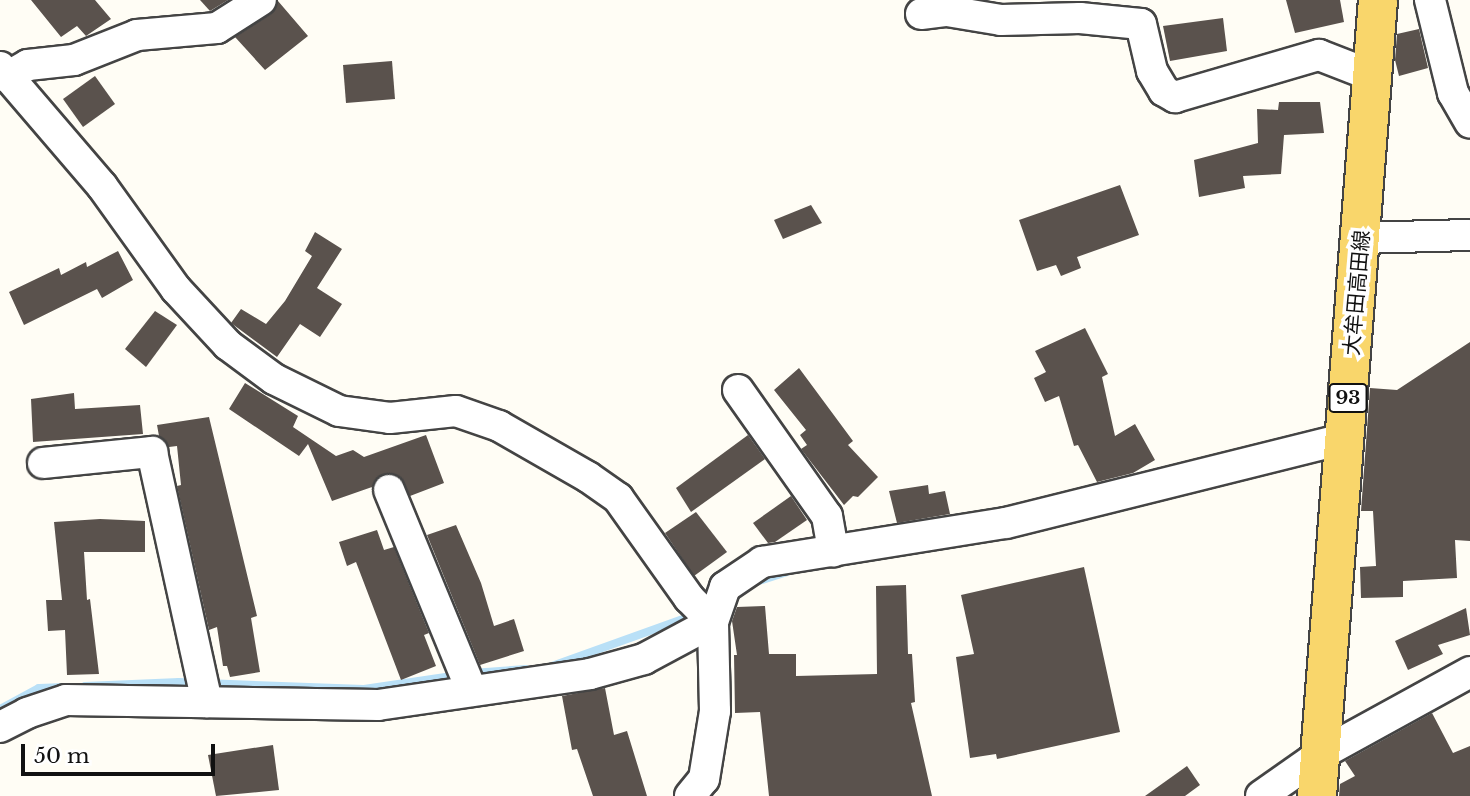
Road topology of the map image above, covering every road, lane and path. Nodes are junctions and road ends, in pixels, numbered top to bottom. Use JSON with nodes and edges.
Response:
{"nodes":[{"id":1,"x":261,"y":0,"type":"edge"},
{"id":2,"x":1378,"y":0,"type":"edge"},
{"id":3,"x":1430,"y":0,"type":"edge"},
{"id":4,"x":938,"y":8,"type":"edge"},
{"id":5,"x":4,"y":72,"type":"edge"},
{"id":6,"x":1373,"y":76,"type":"junction"},
{"id":7,"x":1470,"y":123,"type":"edge"},
{"id":8,"x":1470,"y":234,"type":"edge"},
{"id":9,"x":1362,"y":238,"type":"junction"},
{"id":10,"x":738,"y":390,"type":"dead end"},
{"id":11,"x":1344,"y":439,"type":"junction"},
{"id":12,"x":43,"y":463,"type":"dead end"},
{"id":13,"x":389,"y":490,"type":"dead end"},
{"id":14,"x":833,"y":551,"type":"junction"},
{"id":15,"x":713,"y":622,"type":"junction"},
{"id":16,"x":1470,"y":672,"type":"edge"},
{"id":17,"x":472,"y":691,"type":"junction"},
{"id":18,"x":207,"y":702,"type":"junction"},
{"id":19,"x":0,"y":727,"type":"edge"},
{"id":20,"x":1321,"y":754,"type":"junction"},
{"id":21,"x":705,"y":789,"type":"edge"},
{"id":22,"x":1261,"y":796,"type":"edge"},
{"id":23,"x":1317,"y":796,"type":"edge"}],
"edges":[{"from":1,"to":5,"type":"street"},
{"from":2,"to":6,"type":"main road","name":"大牟田高田線","number":"93"},
{"from":3,"to":7,"type":"street"},
{"from":4,"to":6,"type":"street"},
{"from":5,"to":15,"type":"street"},
{"from":6,"to":9,"type":"main road","name":"大牟田高田線","number":"93"},
{"from":8,"to":9,"type":"street"},
{"from":9,"to":11,"type":"main road","name":"大牟田高田線","number":"93"},
{"from":10,"to":14,"type":"street"},
{"from":11,"to":14,"type":"street"},
{"from":11,"to":20,"type":"main road","name":"大牟田高田線","number":"93"},
{"from":12,"to":18,"type":"street"},
{"from":13,"to":17,"type":"street"},
{"from":14,"to":15,"type":"street"},
{"from":15,"to":17,"type":"street"},
{"from":15,"to":21,"type":"street"},
{"from":16,"to":20,"type":"street"},
{"from":17,"to":18,"type":"street"},
{"from":18,"to":19,"type":"street"},
{"from":20,"to":22,"type":"street"},
{"from":20,"to":23,"type":"main road","name":"大牟田高田線","number":"93"}]}
